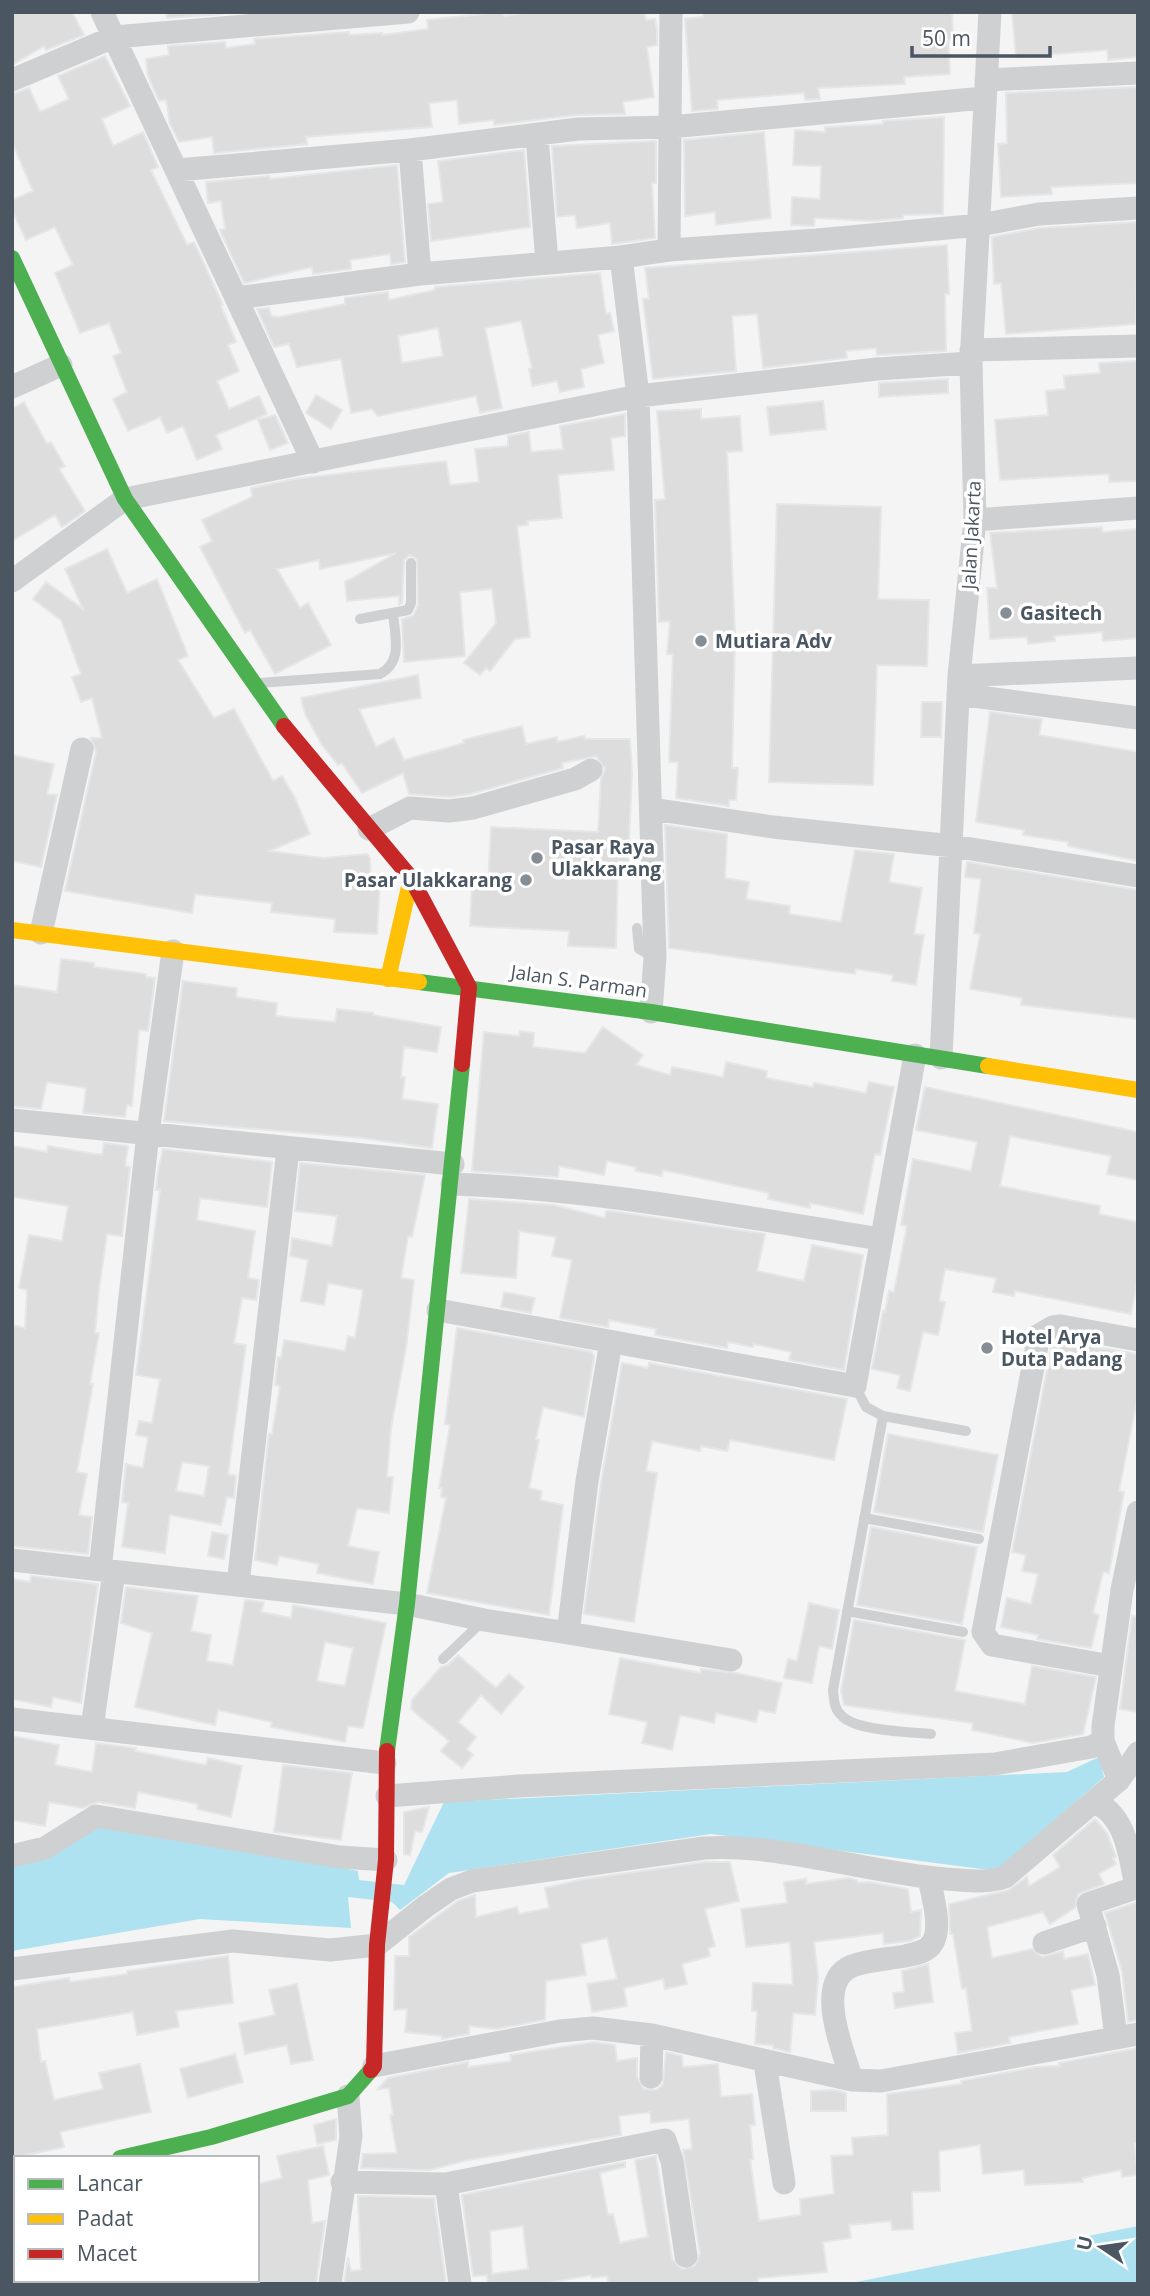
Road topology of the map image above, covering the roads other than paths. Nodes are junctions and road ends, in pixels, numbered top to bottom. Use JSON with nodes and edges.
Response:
{"nodes":[{"id":1,"x":102,"y":12,"type":"edge"},
{"id":2,"x":408,"y":12,"type":"edge"},
{"id":3,"x":671,"y":12,"type":"edge"},
{"id":4,"x":990,"y":12,"type":"edge"},
{"id":5,"x":114,"y":37,"type":"junction"},
{"id":6,"x":1138,"y":73,"type":"edge"},
{"id":7,"x":12,"y":80,"type":"edge"},
{"id":8,"x":985,"y":89,"type":"junction"},
{"id":9,"x":670,"y":127,"type":"junction"},
{"id":10,"x":537,"y":136,"type":"junction"},
{"id":11,"x":410,"y":150,"type":"junction"},
{"id":12,"x":177,"y":170,"type":"junction"},
{"id":13,"x":1138,"y":208,"type":"edge"},
{"id":14,"x":980,"y":225,"type":"junction"},
{"id":15,"x":669,"y":250,"type":"junction"},
{"id":16,"x":621,"y":257,"type":"junction"},
{"id":17,"x":12,"y":258,"type":"edge"},
{"id":18,"x":547,"y":262,"type":"junction"},
{"id":19,"x":420,"y":274,"type":"junction"},
{"id":20,"x":236,"y":298,"type":"junction"},
{"id":21,"x":1138,"y":346,"type":"edge"},
{"id":22,"x":971,"y":357,"type":"junction"},
{"id":23,"x":61,"y":365,"type":"junction"},
{"id":24,"x":12,"y":387,"type":"edge"},
{"id":25,"x":638,"y":397,"type":"junction"},
{"id":26,"x":313,"y":462,"type":"junction"},
{"id":27,"x":125,"y":499,"type":"junction"},
{"id":28,"x":1138,"y":508,"type":"edge"},
{"id":29,"x":975,"y":520,"type":"junction"},
{"id":30,"x":411,"y":563,"type":"dead end"},
{"id":31,"x":12,"y":581,"type":"edge"},
{"id":32,"x":393,"y":613,"type":"junction"},
{"id":33,"x":360,"y":619,"type":"dead end"},
{"id":34,"x":1138,"y":668,"type":"edge"},
{"id":35,"x":253,"y":684,"type":"junction"},
{"id":36,"x":959,"y":685,"type":"junction"},
{"id":37,"x":1138,"y":718,"type":"edge"},
{"id":38,"x":82,"y":749,"type":"dead end"},
{"id":39,"x":591,"y":770,"type":"dead end"},
{"id":40,"x":652,"y":809,"type":"junction"},
{"id":41,"x":369,"y":829,"type":"junction"},
{"id":42,"x":953,"y":846,"type":"junction"},
{"id":43,"x":1138,"y":876,"type":"edge"},
{"id":44,"x":411,"y":878,"type":"junction"},
{"id":45,"x":637,"y":928,"type":"dead end"},
{"id":46,"x":12,"y":930,"type":"edge"},
{"id":47,"x":41,"y":933,"type":"junction"},
{"id":48,"x":173,"y":951,"type":"junction"},
{"id":49,"x":655,"y":958,"type":"junction"},
{"id":50,"x":388,"y":979,"type":"junction"},
{"id":51,"x":469,"y":987,"type":"junction"},
{"id":52,"x":651,"y":1012,"type":"junction"},
{"id":53,"x":915,"y":1055,"type":"junction"},
{"id":54,"x":941,"y":1058,"type":"junction"},
{"id":55,"x":1138,"y":1090,"type":"edge"},
{"id":56,"x":12,"y":1120,"type":"edge"},
{"id":57,"x":148,"y":1133,"type":"junction"},
{"id":58,"x":288,"y":1149,"type":"junction"},
{"id":59,"x":452,"y":1174,"type":"junction"},
{"id":60,"x":880,"y":1239,"type":"junction"},
{"id":61,"x":438,"y":1310,"type":"junction"},
{"id":62,"x":1138,"y":1340,"type":"edge"},
{"id":63,"x":611,"y":1342,"type":"junction"},
{"id":64,"x":855,"y":1386,"type":"junction"},
{"id":65,"x":883,"y":1416,"type":"junction"},
{"id":66,"x":966,"y":1431,"type":"dead end"},
{"id":67,"x":1138,"y":1511,"type":"edge"},
{"id":68,"x":864,"y":1518,"type":"junction"},
{"id":69,"x":979,"y":1539,"type":"dead end"},
{"id":70,"x":12,"y":1560,"type":"edge"},
{"id":71,"x":107,"y":1571,"type":"junction"},
{"id":72,"x":238,"y":1584,"type":"junction"},
{"id":73,"x":1130,"y":1591,"type":"edge"},
{"id":74,"x":407,"y":1604,"type":"junction"},
{"id":75,"x":846,"y":1611,"type":"junction"},
{"id":76,"x":484,"y":1620,"type":"junction"},
{"id":77,"x":963,"y":1632,"type":"dead end"},
{"id":78,"x":568,"y":1633,"type":"junction"},
{"id":79,"x":443,"y":1659,"type":"dead end"},
{"id":80,"x":731,"y":1660,"type":"dead end"},
{"id":81,"x":1111,"y":1666,"type":"junction"},
{"id":82,"x":12,"y":1719,"type":"edge"},
{"id":83,"x":92,"y":1728,"type":"junction"},
{"id":84,"x":931,"y":1734,"type":"dead end"},
{"id":85,"x":1106,"y":1747,"type":"junction"},
{"id":86,"x":1138,"y":1753,"type":"edge"},
{"id":87,"x":385,"y":1763,"type":"junction"},
{"id":88,"x":1118,"y":1778,"type":"junction"},
{"id":89,"x":387,"y":1796,"type":"junction"},
{"id":90,"x":1093,"y":1802,"type":"junction"},
{"id":91,"x":12,"y":1856,"type":"edge"},
{"id":92,"x":385,"y":1866,"type":"junction"},
{"id":93,"x":929,"y":1878,"type":"junction"},
{"id":94,"x":1137,"y":1887,"type":"edge"},
{"id":95,"x":1095,"y":1926,"type":"junction"},
{"id":96,"x":1044,"y":1943,"type":"dead end"},
{"id":97,"x":377,"y":1945,"type":"junction"},
{"id":98,"x":12,"y":1969,"type":"edge"},
{"id":99,"x":652,"y":2035,"type":"junction"},
{"id":100,"x":1127,"y":2035,"type":"edge"},
{"id":101,"x":765,"y":2063,"type":"junction"},
{"id":102,"x":374,"y":2066,"type":"junction"},
{"id":103,"x":651,"y":2077,"type":"dead end"},
{"id":104,"x":852,"y":2080,"type":"junction"},
{"id":105,"x":348,"y":2096,"type":"junction"},
{"id":106,"x":129,"y":2156,"type":"edge"},
{"id":107,"x":342,"y":2182,"type":"junction"},
{"id":108,"x":784,"y":2183,"type":"dead end"},
{"id":109,"x":446,"y":2184,"type":"junction"},
{"id":110,"x":686,"y":2256,"type":"dead end"},
{"id":111,"x":330,"y":2284,"type":"edge"},
{"id":112,"x":460,"y":2284,"type":"edge"}],
"edges":[{"from":1,"to":5,"type":"street"},
{"from":2,"to":5,"type":"street"},
{"from":3,"to":9,"type":"street"},
{"from":4,"to":8,"type":"street","name":"Jalan Jakarta"},
{"from":5,"to":7,"type":"street"},
{"from":5,"to":12,"type":"street"},
{"from":6,"to":8,"type":"street"},
{"from":8,"to":9,"type":"street"},
{"from":8,"to":14,"type":"street","name":"Jalan Jakarta"},
{"from":9,"to":10,"type":"street"},
{"from":9,"to":15,"type":"street"},
{"from":10,"to":11,"type":"street"},
{"from":10,"to":18,"type":"street"},
{"from":11,"to":12,"type":"street"},
{"from":11,"to":19,"type":"street"},
{"from":12,"to":20,"type":"street"},
{"from":13,"to":14,"type":"street"},
{"from":14,"to":15,"type":"street"},
{"from":14,"to":22,"type":"street","name":"Jalan Jakarta"},
{"from":15,"to":16,"type":"street"},
{"from":16,"to":18,"type":"street"},
{"from":16,"to":25,"type":"street"},
{"from":17,"to":23,"type":"main road"},
{"from":18,"to":19,"type":"street"},
{"from":19,"to":20,"type":"street"},
{"from":20,"to":26,"type":"street"},
{"from":21,"to":22,"type":"street"},
{"from":22,"to":25,"type":"street"},
{"from":22,"to":29,"type":"street","name":"Jalan Jakarta"},
{"from":23,"to":24,"type":"street"},
{"from":23,"to":27,"type":"main road"},
{"from":25,"to":26,"type":"street"},
{"from":25,"to":40,"type":"street"},
{"from":26,"to":27,"type":"street"},
{"from":27,"to":31,"type":"street"},
{"from":27,"to":35,"type":"main road"},
{"from":28,"to":29,"type":"street"},
{"from":29,"to":36,"type":"street","name":"Jalan Jakarta"},
{"from":30,"to":32,"type":"lane"},
{"from":32,"to":33,"type":"lane"},
{"from":32,"to":35,"type":"lane"},
{"from":34,"to":36,"type":"street"},
{"from":35,"to":41,"type":"main road"},
{"from":36,"to":37,"type":"street"},
{"from":36,"to":42,"type":"street","name":"Jalan Jakarta"},
{"from":38,"to":47,"type":"street"},
{"from":39,"to":41,"type":"street"},
{"from":40,"to":42,"type":"street"},
{"from":40,"to":49,"type":"street"},
{"from":41,"to":44,"type":"main road"},
{"from":42,"to":43,"type":"street"},
{"from":42,"to":54,"type":"street","name":"Jalan Jakarta"},
{"from":44,"to":50,"type":"main road"},
{"from":44,"to":51,"type":"main road"},
{"from":45,"to":49,"type":"lane"},
{"from":46,"to":47,"type":"main road","name":"Jalan S. Parman"},
{"from":47,"to":48,"type":"main road","name":"Jalan S. Parman"},
{"from":48,"to":50,"type":"main road","name":"Jalan S. Parman"},
{"from":48,"to":57,"type":"street"},
{"from":49,"to":52,"type":"street"},
{"from":50,"to":51,"type":"main road","name":"Jalan S. Parman"},
{"from":51,"to":52,"type":"main road","name":"Jalan S. Parman"},
{"from":51,"to":59,"type":"main road"},
{"from":52,"to":53,"type":"main road","name":"Jalan S. Parman"},
{"from":53,"to":54,"type":"main road","name":"Jalan S. Parman"},
{"from":53,"to":60,"type":"street"},
{"from":54,"to":55,"type":"main road","name":"Jalan S. Parman"},
{"from":56,"to":57,"type":"street"},
{"from":57,"to":58,"type":"street"},
{"from":57,"to":71,"type":"street"},
{"from":58,"to":59,"type":"street"},
{"from":58,"to":72,"type":"street"},
{"from":59,"to":60,"type":"street"},
{"from":59,"to":61,"type":"main road"},
{"from":60,"to":64,"type":"street"},
{"from":61,"to":63,"type":"street"},
{"from":61,"to":74,"type":"main road"},
{"from":62,"to":81,"type":"street"},
{"from":63,"to":64,"type":"street"},
{"from":63,"to":78,"type":"street"},
{"from":64,"to":65,"type":"lane"},
{"from":65,"to":66,"type":"lane"},
{"from":65,"to":68,"type":"lane"},
{"from":67,"to":73,"type":"street"},
{"from":68,"to":69,"type":"lane"},
{"from":68,"to":75,"type":"lane"},
{"from":70,"to":71,"type":"street"},
{"from":71,"to":72,"type":"street"},
{"from":71,"to":83,"type":"street"},
{"from":72,"to":74,"type":"street"},
{"from":73,"to":81,"type":"street"},
{"from":74,"to":76,"type":"street"},
{"from":74,"to":87,"type":"main road"},
{"from":75,"to":77,"type":"lane"},
{"from":75,"to":84,"type":"lane"},
{"from":76,"to":78,"type":"street"},
{"from":76,"to":79,"type":"lane"},
{"from":78,"to":80,"type":"street"},
{"from":81,"to":85,"type":"street"},
{"from":82,"to":83,"type":"street"},
{"from":83,"to":87,"type":"street"},
{"from":85,"to":88,"type":"street"},
{"from":85,"to":89,"type":"street"},
{"from":86,"to":88,"type":"street"},
{"from":87,"to":89,"type":"main road"},
{"from":88,"to":90,"type":"street"},
{"from":89,"to":92,"type":"main road"},
{"from":90,"to":93,"type":"street"},
{"from":90,"to":94,"type":"street"},
{"from":91,"to":92,"type":"street"},
{"from":92,"to":97,"type":"main road"},
{"from":93,"to":97,"type":"street"},
{"from":93,"to":104,"type":"street"},
{"from":94,"to":95,"type":"street"},
{"from":95,"to":96,"type":"street"},
{"from":95,"to":100,"type":"street"},
{"from":97,"to":98,"type":"street"},
{"from":97,"to":102,"type":"main road"},
{"from":99,"to":101,"type":"street"},
{"from":99,"to":102,"type":"street"},
{"from":99,"to":103,"type":"street"},
{"from":100,"to":104,"type":"street"},
{"from":101,"to":104,"type":"street"},
{"from":101,"to":108,"type":"street"},
{"from":102,"to":105,"type":"main road"},
{"from":105,"to":106,"type":"main road"},
{"from":105,"to":107,"type":"street"},
{"from":107,"to":109,"type":"street"},
{"from":107,"to":111,"type":"street"},
{"from":109,"to":110,"type":"street"},
{"from":109,"to":112,"type":"street"}]}
